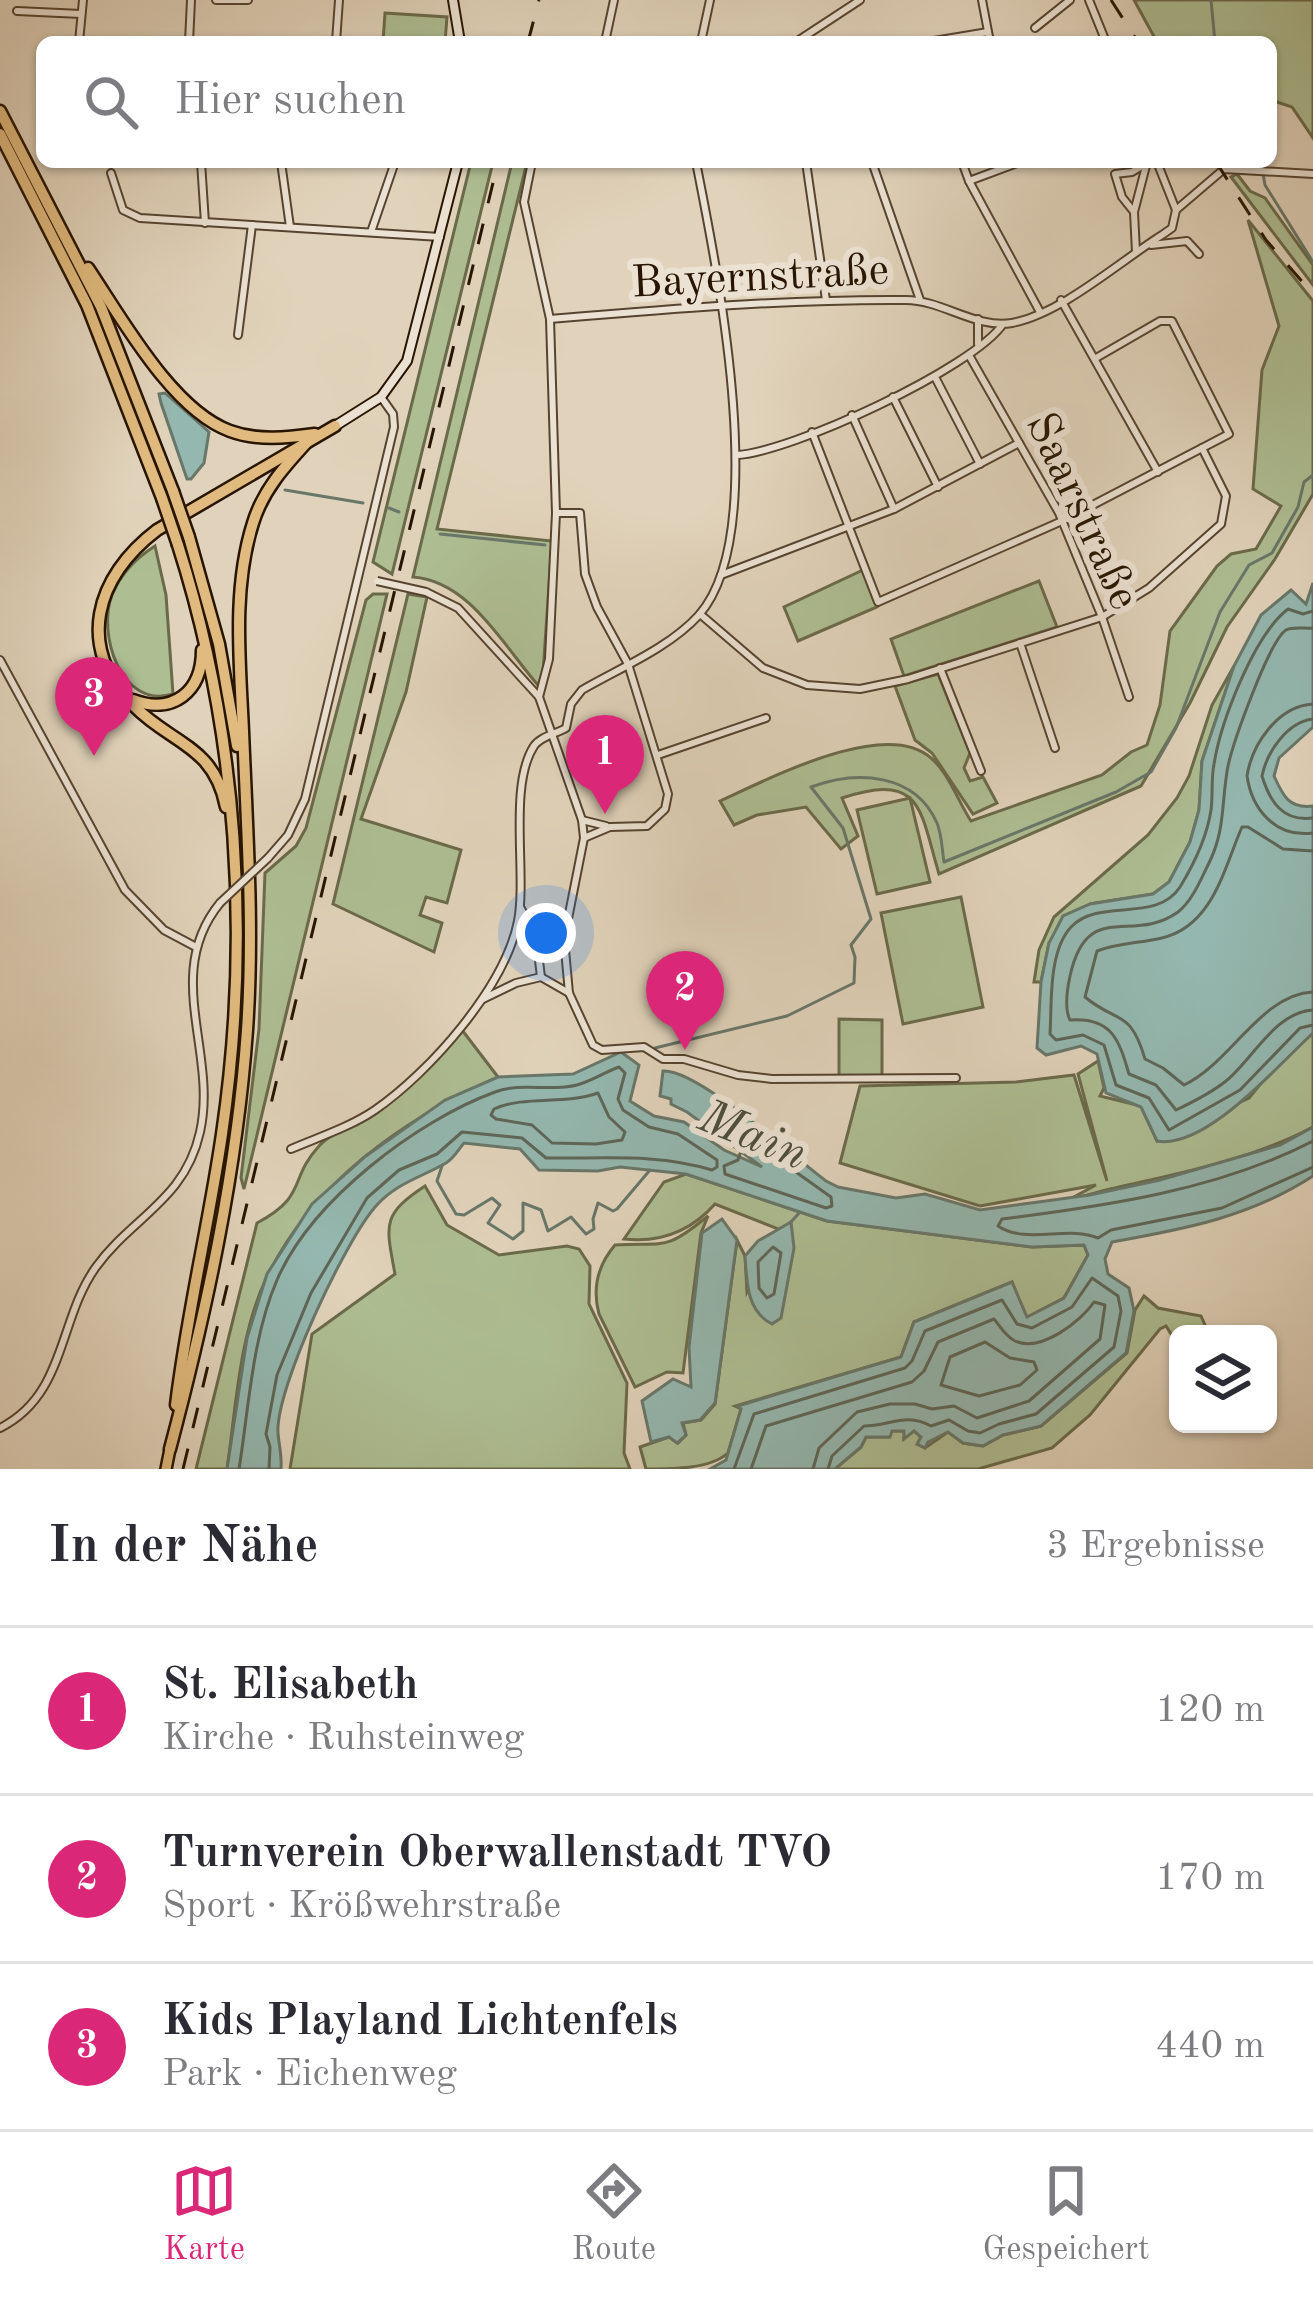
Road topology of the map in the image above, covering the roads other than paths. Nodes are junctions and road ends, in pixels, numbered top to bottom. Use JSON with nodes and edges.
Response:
{"nodes":[{"id":1,"x":83,"y":0,"type":"edge"},
{"id":2,"x":191,"y":0,"type":"edge"},
{"id":3,"x":216,"y":0,"type":"edge"},
{"id":4,"x":248,"y":0,"type":"edge"},
{"id":5,"x":339,"y":0,"type":"edge"},
{"id":6,"x":453,"y":0,"type":"edge"},
{"id":7,"x":614,"y":0,"type":"edge"},
{"id":8,"x":710,"y":0,"type":"edge"},
{"id":9,"x":860,"y":0,"type":"edge"},
{"id":10,"x":982,"y":0,"type":"edge"},
{"id":11,"x":1070,"y":0,"type":"edge"},
{"id":12,"x":1089,"y":0,"type":"edge"},
{"id":13,"x":17,"y":11,"type":"dead end"},
{"id":14,"x":81,"y":14,"type":"junction"},
{"id":15,"x":1035,"y":28,"type":"dead end"},
{"id":16,"x":988,"y":32,"type":"junction"},
{"id":17,"x":80,"y":36,"type":"edge"},
{"id":18,"x":189,"y":36,"type":"edge"},
{"id":19,"x":337,"y":36,"type":"edge"},
{"id":20,"x":459,"y":36,"type":"edge"},
{"id":21,"x":605,"y":36,"type":"edge"},
{"id":22,"x":702,"y":36,"type":"edge"},
{"id":23,"x":805,"y":36,"type":"edge"},
{"id":24,"x":964,"y":36,"type":"edge"},
{"id":25,"x":989,"y":36,"type":"edge"},
{"id":26,"x":1104,"y":36,"type":"edge"},
{"id":27,"x":0,"y":111,"type":"edge"},
{"id":28,"x":0,"y":134,"type":"edge"},
{"id":29,"x":201,"y":168,"type":"edge"},
{"id":30,"x":282,"y":168,"type":"edge"},
{"id":31,"x":393,"y":168,"type":"edge"},
{"id":32,"x":457,"y":168,"type":"edge"},
{"id":33,"x":530,"y":168,"type":"edge"},
{"id":34,"x":697,"y":168,"type":"edge"},
{"id":35,"x":807,"y":168,"type":"edge"},
{"id":36,"x":874,"y":168,"type":"edge"},
{"id":37,"x":964,"y":168,"type":"edge"},
{"id":38,"x":1004,"y":168,"type":"edge"},
{"id":39,"x":1138,"y":168,"type":"edge"},
{"id":40,"x":1145,"y":168,"type":"edge"},
{"id":41,"x":1159,"y":168,"type":"edge"},
{"id":42,"x":111,"y":173,"type":"dead end"},
{"id":43,"x":1313,"y":174,"type":"edge"},
{"id":44,"x":968,"y":181,"type":"junction"},
{"id":45,"x":1176,"y":211,"type":"junction"},
{"id":46,"x":1134,"y":212,"type":"junction"},
{"id":47,"x":206,"y":223,"type":"junction"},
{"id":48,"x":252,"y":225,"type":"junction"},
{"id":49,"x":290,"y":227,"type":"junction"},
{"id":50,"x":64,"y":232,"type":"junction"},
{"id":51,"x":371,"y":232,"type":"junction"},
{"id":52,"x":440,"y":238,"type":"junction"},
{"id":53,"x":1148,"y":244,"type":"junction"},
{"id":54,"x":1136,"y":252,"type":"junction"},
{"id":55,"x":1198,"y":254,"type":"dead end"},
{"id":56,"x":826,"y":300,"type":"junction"},
{"id":57,"x":1061,"y":300,"type":"junction"},
{"id":58,"x":920,"y":301,"type":"junction"},
{"id":59,"x":724,"y":304,"type":"junction"},
{"id":60,"x":1040,"y":312,"type":"junction"},
{"id":61,"x":550,"y":319,"type":"junction"},
{"id":62,"x":978,"y":320,"type":"junction"},
{"id":63,"x":1003,"y":324,"type":"junction"},
{"id":64,"x":238,"y":335,"type":"dead end"},
{"id":65,"x":978,"y":348,"type":"junction"},
{"id":66,"x":970,"y":357,"type":"junction"},
{"id":67,"x":1096,"y":358,"type":"junction"},
{"id":68,"x":935,"y":377,"type":"junction"},
{"id":69,"x":381,"y":397,"type":"junction"},
{"id":70,"x":893,"y":398,"type":"junction"},
{"id":71,"x":851,"y":415,"type":"junction"},
{"id":72,"x":329,"y":429,"type":"junction"},
{"id":73,"x":812,"y":432,"type":"junction"},
{"id":74,"x":308,"y":441,"type":"junction"},
{"id":75,"x":1020,"y":443,"type":"junction"},
{"id":76,"x":1202,"y":448,"type":"junction"},
{"id":77,"x":734,"y":455,"type":"junction"},
{"id":78,"x":980,"y":464,"type":"junction"},
{"id":79,"x":1158,"y":472,"type":"junction"},
{"id":80,"x":938,"y":488,"type":"junction"},
{"id":81,"x":168,"y":494,"type":"junction"},
{"id":82,"x":894,"y":509,"type":"junction"},
{"id":83,"x":556,"y":513,"type":"junction"},
{"id":84,"x":1062,"y":521,"type":"junction"},
{"id":85,"x":850,"y":528,"type":"junction"},
{"id":86,"x":183,"y":541,"type":"junction"},
{"id":87,"x":721,"y":574,"type":"junction"},
{"id":88,"x":358,"y":577,"type":"junction"},
{"id":89,"x":700,"y":614,"type":"junction"},
{"id":90,"x":1102,"y":617,"type":"junction"},
{"id":91,"x":200,"y":622,"type":"junction"},
{"id":92,"x":1020,"y":644,"type":"junction"},
{"id":93,"x":0,"y":660,"type":"edge"},
{"id":94,"x":628,"y":664,"type":"junction"},
{"id":95,"x":940,"y":668,"type":"junction"},
{"id":96,"x":124,"y":695,"type":"junction"},
{"id":97,"x":539,"y":697,"type":"junction"},
{"id":98,"x":1129,"y":697,"type":"dead end"},
{"id":99,"x":766,"y":718,"type":"dead end"},
{"id":100,"x":552,"y":735,"type":"junction"},
{"id":101,"x":1055,"y":748,"type":"dead end"},
{"id":102,"x":658,"y":755,"type":"junction"},
{"id":103,"x":981,"y":771,"type":"dead end"},
{"id":104,"x":245,"y":803,"type":"junction"},
{"id":105,"x":582,"y":820,"type":"junction"},
{"id":106,"x":610,"y":827,"type":"junction"},
{"id":107,"x":584,"y":838,"type":"junction"},
{"id":108,"x":233,"y":845,"type":"junction"},
{"id":109,"x":520,"y":907,"type":"junction"},
{"id":110,"x":196,"y":947,"type":"junction"},
{"id":111,"x":541,"y":977,"type":"junction"},
{"id":112,"x":569,"y":993,"type":"junction"},
{"id":113,"x":482,"y":1000,"type":"junction"},
{"id":114,"x":956,"y":1078,"type":"dead end"},
{"id":115,"x":291,"y":1149,"type":"dead end"},
{"id":116,"x":0,"y":1428,"type":"edge"},
{"id":117,"x":170,"y":1450,"type":"junction"},
{"id":118,"x":166,"y":1469,"type":"edge"}],
"edges":[{"from":1,"to":14,"type":"street"},
{"from":2,"to":18,"type":"street"},
{"from":3,"to":4,"type":"street"},
{"from":5,"to":19,"type":"street"},
{"from":6,"to":20,"type":"street"},
{"from":7,"to":21,"type":"street"},
{"from":8,"to":22,"type":"street"},
{"from":9,"to":23,"type":"street"},
{"from":10,"to":16,"type":"street"},
{"from":11,"to":15,"type":"street"},
{"from":12,"to":26,"type":"street"},
{"from":13,"to":14,"type":"street"},
{"from":14,"to":17,"type":"street"},
{"from":16,"to":24,"type":"street"},
{"from":16,"to":25,"type":"street"},
{"from":27,"to":50,"type":"highway"},
{"from":28,"to":81,"type":"highway"},
{"from":29,"to":47,"type":"street"},
{"from":30,"to":49,"type":"street"},
{"from":31,"to":51,"type":"street"},
{"from":32,"to":52,"type":"street"},
{"from":33,"to":61,"type":"street"},
{"from":34,"to":59,"type":"street"},
{"from":35,"to":56,"type":"street"},
{"from":36,"to":58,"type":"street"},
{"from":37,"to":44,"type":"street"},
{"from":38,"to":44,"type":"street"},
{"from":39,"to":46,"type":"street"},
{"from":40,"to":46,"type":"street"},
{"from":41,"to":45,"type":"street"},
{"from":42,"to":47,"type":"street"},
{"from":43,"to":45,"type":"street"},
{"from":44,"to":60,"type":"street"},
{"from":45,"to":53,"type":"street","name":"Bayernstraße"},
{"from":46,"to":54,"type":"street"},
{"from":47,"to":48,"type":"street"},
{"from":48,"to":49,"type":"street"},
{"from":48,"to":64,"type":"street"},
{"from":49,"to":51,"type":"street"},
{"from":50,"to":72,"type":"highway"},
{"from":50,"to":81,"type":"highway"},
{"from":51,"to":52,"type":"street"},
{"from":52,"to":69,"type":"street"},
{"from":53,"to":54,"type":"street","name":"Bayernstraße"},
{"from":53,"to":55,"type":"street"},
{"from":54,"to":57,"type":"street","name":"Bayernstraße"},
{"from":56,"to":58,"type":"street","name":"Bayernstraße"},
{"from":56,"to":59,"type":"street","name":"Bayernstraße"},
{"from":57,"to":60,"type":"street","name":"Bayernstraße"},
{"from":57,"to":67,"type":"street"},
{"from":58,"to":62,"type":"street","name":"Bayernstraße"},
{"from":59,"to":61,"type":"street","name":"Bayernstraße"},
{"from":59,"to":77,"type":"street"},
{"from":60,"to":63,"type":"street","name":"Bayernstraße"},
{"from":61,"to":83,"type":"street"},
{"from":62,"to":63,"type":"street","name":"Bayernstraße"},
{"from":62,"to":65,"type":"street"},
{"from":63,"to":65,"type":"street"},
{"from":65,"to":66,"type":"street"},
{"from":66,"to":68,"type":"street"},
{"from":66,"to":75,"type":"street","name":"Saarstraße"},
{"from":67,"to":76,"type":"street"},
{"from":67,"to":79,"type":"street"},
{"from":68,"to":70,"type":"street"},
{"from":68,"to":78,"type":"street"},
{"from":69,"to":72,"type":"street"},
{"from":69,"to":88,"type":"street"},
{"from":70,"to":71,"type":"street"},
{"from":70,"to":80,"type":"street"},
{"from":71,"to":73,"type":"street"},
{"from":71,"to":82,"type":"street"},
{"from":72,"to":74,"type":"highway"},
{"from":73,"to":77,"type":"street"},
{"from":73,"to":85,"type":"street"},
{"from":74,"to":96,"type":"highway"},
{"from":74,"to":104,"type":"highway"},
{"from":75,"to":78,"type":"street"},
{"from":75,"to":84,"type":"street","name":"Saarstraße"},
{"from":76,"to":79,"type":"street"},
{"from":76,"to":90,"type":"street"},
{"from":77,"to":87,"type":"street"},
{"from":78,"to":80,"type":"street"},
{"from":79,"to":84,"type":"street"},
{"from":80,"to":82,"type":"street"},
{"from":81,"to":86,"type":"highway","bridge":true},
{"from":82,"to":85,"type":"street"},
{"from":83,"to":94,"type":"street"},
{"from":83,"to":97,"type":"street"},
{"from":84,"to":85,"type":"street"},
{"from":84,"to":90,"type":"street","name":"Saarstraße"},
{"from":85,"to":87,"type":"street"},
{"from":86,"to":91,"type":"highway"},
{"from":86,"to":104,"type":"highway"},
{"from":87,"to":89,"type":"street"},
{"from":88,"to":97,"type":"street","bridge":true},
{"from":88,"to":110,"type":"street","bridge":true},
{"from":89,"to":94,"type":"street"},
{"from":89,"to":95,"type":"street"},
{"from":90,"to":92,"type":"street"},
{"from":90,"to":98,"type":"street","name":"Saarstraße"},
{"from":91,"to":96,"type":"highway"},
{"from":91,"to":108,"type":"highway"},
{"from":92,"to":95,"type":"street"},
{"from":92,"to":101,"type":"street"},
{"from":93,"to":110,"type":"street"},
{"from":94,"to":100,"type":"street"},
{"from":94,"to":102,"type":"street"},
{"from":95,"to":103,"type":"street"},
{"from":96,"to":108,"type":"highway"},
{"from":97,"to":100,"type":"street"},
{"from":99,"to":102,"type":"street"},
{"from":100,"to":105,"type":"street"},
{"from":100,"to":109,"type":"street"},
{"from":102,"to":106,"type":"street"},
{"from":104,"to":117,"type":"highway"},
{"from":105,"to":106,"type":"street"},
{"from":105,"to":107,"type":"street"},
{"from":106,"to":107,"type":"street"},
{"from":107,"to":112,"type":"street"},
{"from":108,"to":117,"type":"highway"},
{"from":109,"to":111,"type":"street"},
{"from":109,"to":113,"type":"street"},
{"from":110,"to":116,"type":"street"},
{"from":111,"to":112,"type":"street"},
{"from":111,"to":113,"type":"street"},
{"from":112,"to":114,"type":"street"},
{"from":113,"to":115,"type":"street"},
{"from":117,"to":118,"type":"main road"}]}
